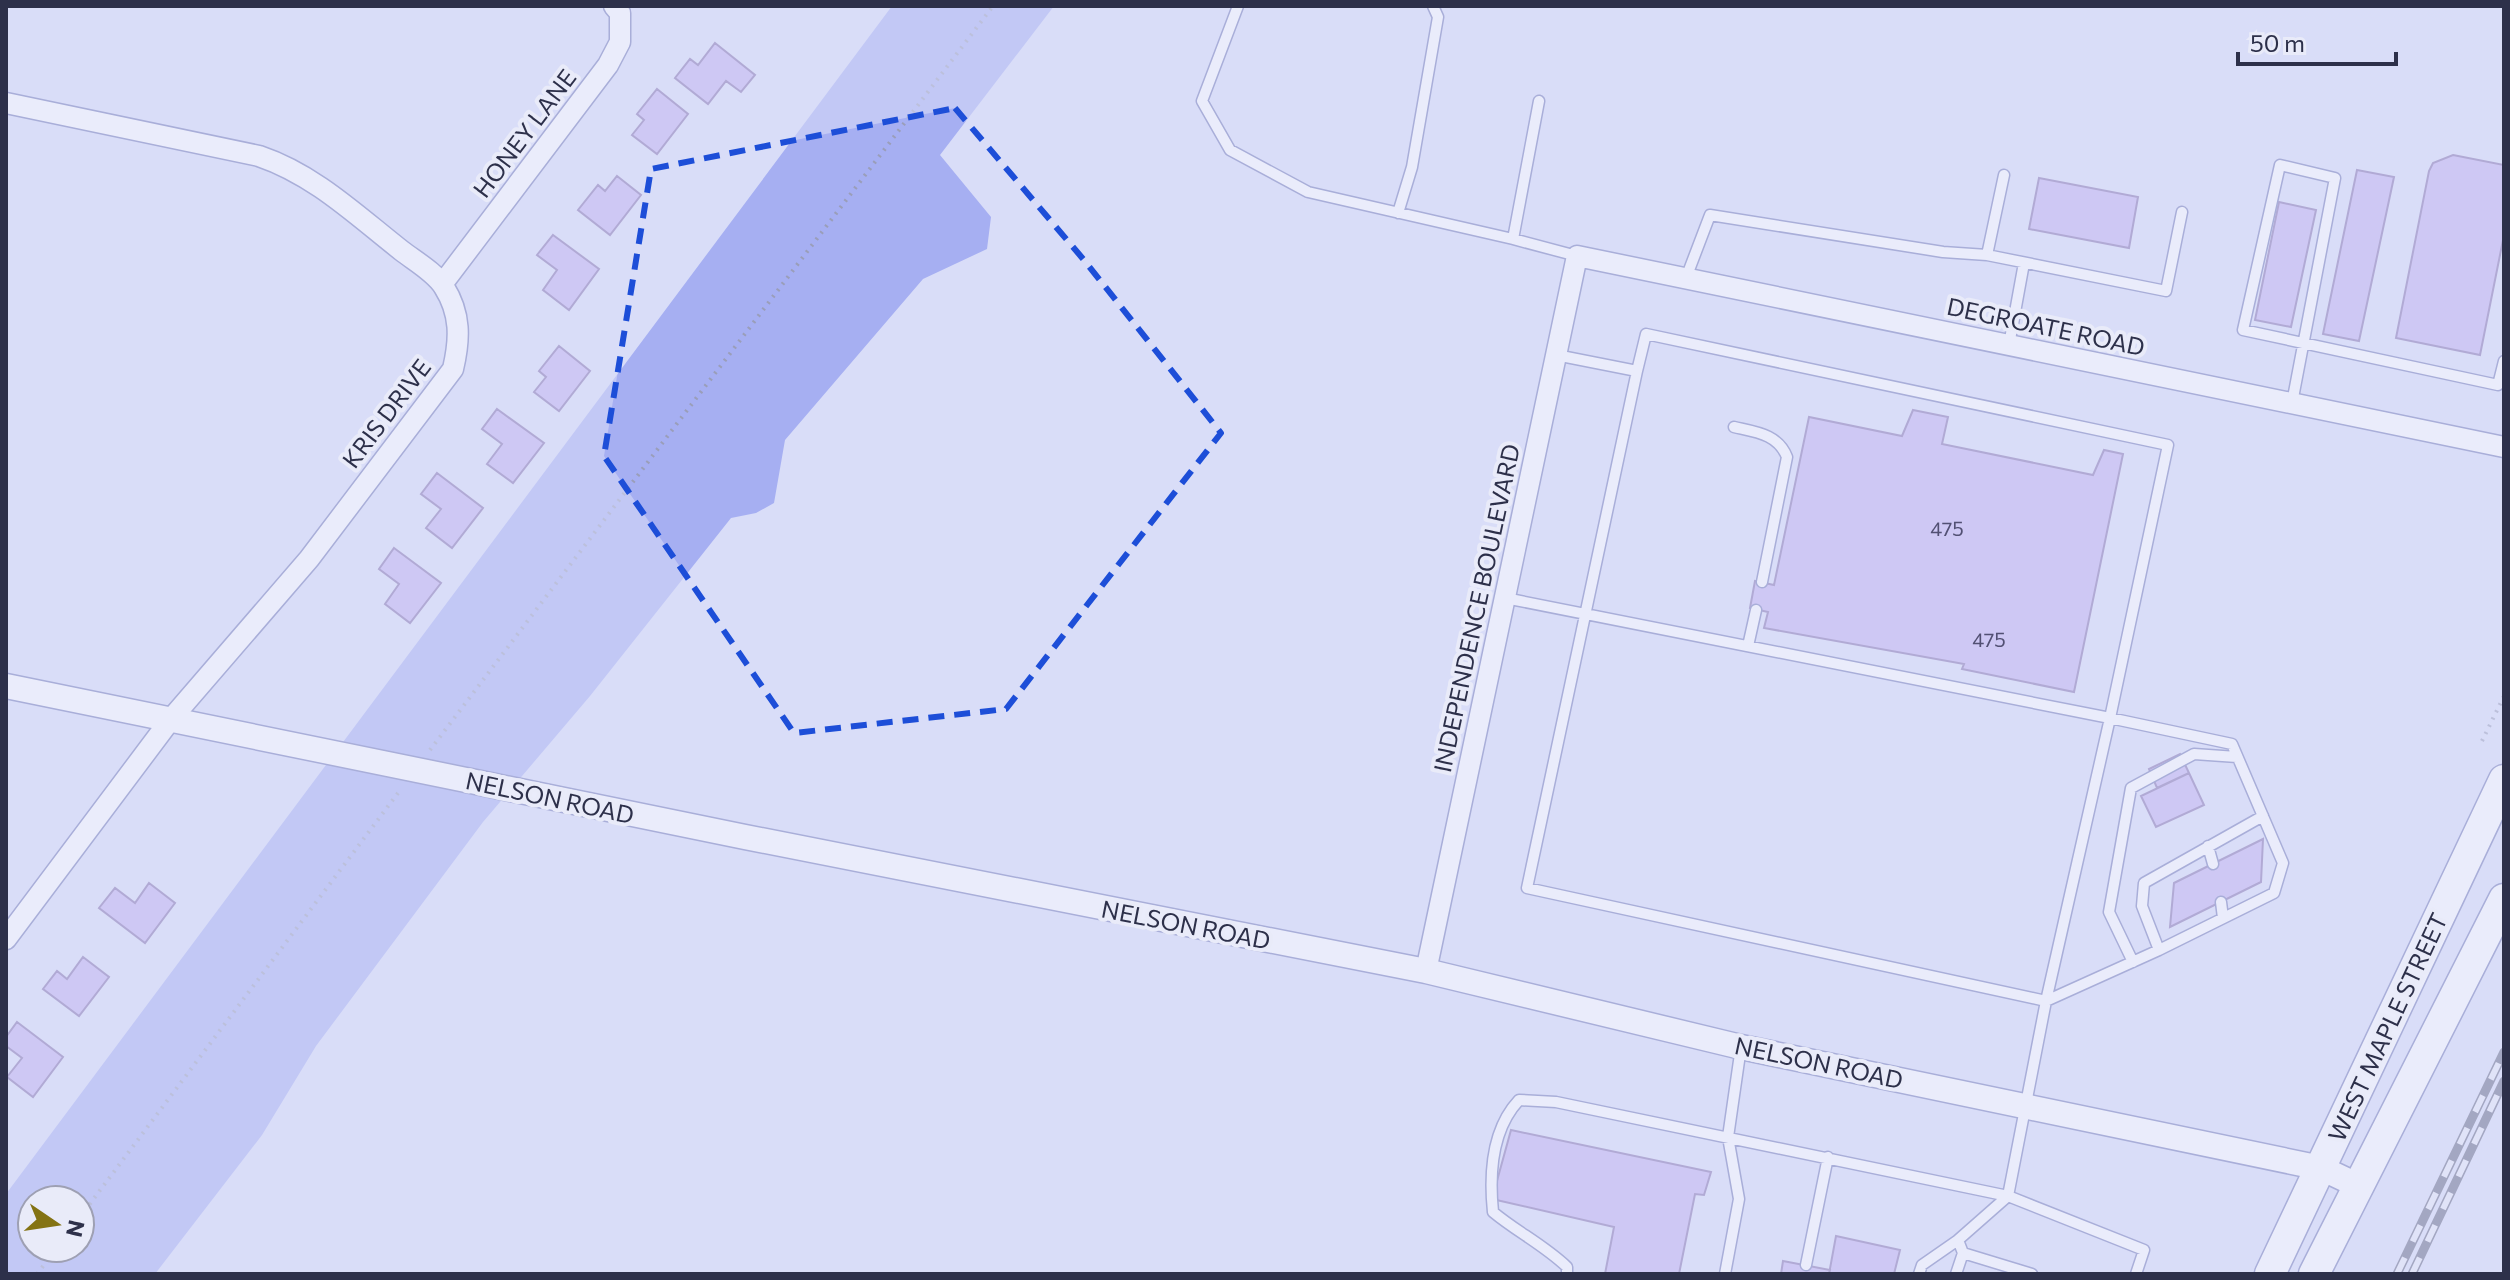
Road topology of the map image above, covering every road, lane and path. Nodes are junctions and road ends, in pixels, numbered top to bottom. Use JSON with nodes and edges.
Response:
{"nodes":[{"id":1,"x":614,"y":6,"type":"edge"},
{"id":2,"x":993,"y":6,"type":"edge"},
{"id":3,"x":1238,"y":6,"type":"edge"},
{"id":4,"x":1433,"y":6,"type":"edge"},
{"id":5,"x":1539,"y":101,"type":"dead end"},
{"id":6,"x":6,"y":103,"type":"edge"},
{"id":7,"x":2004,"y":175,"type":"dead end"},
{"id":8,"x":2182,"y":212,"type":"dead end"},
{"id":9,"x":1398,"y":213,"type":"junction"},
{"id":10,"x":1513,"y":239,"type":"junction"},
{"id":11,"x":1987,"y":255,"type":"junction"},
{"id":12,"x":1577,"y":256,"type":"junction"},
{"id":13,"x":2024,"y":263,"type":"junction"},
{"id":14,"x":1686,"y":278,"type":"junction"},
{"id":15,"x":443,"y":283,"type":"junction"},
{"id":16,"x":2306,"y":343,"type":"junction"},
{"id":17,"x":2009,"y":345,"type":"junction"},
{"id":18,"x":1556,"y":355,"type":"junction"},
{"id":19,"x":2504,"y":361,"type":"edge"},
{"id":20,"x":1637,"y":371,"type":"junction"},
{"id":21,"x":2292,"y":403,"type":"junction"},
{"id":22,"x":1734,"y":427,"type":"dead end"},
{"id":23,"x":2504,"y":447,"type":"edge"},
{"id":24,"x":1762,"y":582,"type":"dead end"},
{"id":25,"x":1505,"y":598,"type":"junction"},
{"id":26,"x":1756,"y":610,"type":"dead end"},
{"id":27,"x":1583,"y":613,"type":"junction"},
{"id":28,"x":1748,"y":646,"type":"junction"},
{"id":29,"x":6,"y":686,"type":"edge"},
{"id":30,"x":2504,"y":696,"type":"edge"},
{"id":31,"x":2110,"y":718,"type":"junction"},
{"id":32,"x":171,"y":719,"type":"junction"},
{"id":33,"x":2482,"y":741,"type":"dead end"},
{"id":34,"x":436,"y":743,"type":"dead end"},
{"id":35,"x":2237,"y":757,"type":"junction"},
{"id":36,"x":2504,"y":780,"type":"edge"},
{"id":37,"x":404,"y":785,"type":"dead end"},
{"id":38,"x":2263,"y":816,"type":"junction"},
{"id":39,"x":2208,"y":846,"type":"junction"},
{"id":40,"x":2213,"y":864,"type":"dead end"},
{"id":41,"x":2504,"y":899,"type":"edge"},
{"id":42,"x":2221,"y":902,"type":"dead end"},
{"id":43,"x":2223,"y":918,"type":"junction"},
{"id":44,"x":6,"y":939,"type":"edge"},
{"id":45,"x":2159,"y":950,"type":"junction"},
{"id":46,"x":2133,"y":962,"type":"junction"},
{"id":47,"x":1426,"y":971,"type":"junction"},
{"id":48,"x":2046,"y":1001,"type":"junction"},
{"id":49,"x":1741,"y":1047,"type":"junction"},
{"id":50,"x":2026,"y":1104,"type":"junction"},
{"id":51,"x":1728,"y":1137,"type":"junction"},
{"id":52,"x":1828,"y":1157,"type":"junction"},
{"id":53,"x":2321,"y":1168,"type":"junction"},
{"id":54,"x":2359,"y":1186,"type":"junction"},
{"id":55,"x":96,"y":1196,"type":"edge"},
{"id":56,"x":2008,"y":1196,"type":"junction"},
{"id":57,"x":1958,"y":1240,"type":"junction"},
{"id":58,"x":1963,"y":1253,"type":"junction"},
{"id":59,"x":1806,"y":1265,"type":"dead end"},
{"id":60,"x":1567,"y":1274,"type":"edge"},
{"id":61,"x":1725,"y":1274,"type":"edge"},
{"id":62,"x":1919,"y":1274,"type":"edge"},
{"id":63,"x":1956,"y":1274,"type":"edge"},
{"id":64,"x":2032,"y":1274,"type":"edge"},
{"id":65,"x":2136,"y":1274,"type":"edge"},
{"id":66,"x":2270,"y":1274,"type":"edge"},
{"id":67,"x":2314,"y":1274,"type":"edge"}],
"edges":[{"from":1,"to":15,"type":"street","name":"HONEY LANE"},
{"from":2,"to":34,"type":"path"},
{"from":3,"to":9,"type":"lane"},
{"from":4,"to":9,"type":"lane"},
{"from":5,"to":10,"type":"lane"},
{"from":6,"to":15,"type":"street"},
{"from":7,"to":11,"type":"lane"},
{"from":8,"to":13,"type":"lane"},
{"from":9,"to":10,"type":"lane"},
{"from":10,"to":12,"type":"lane"},
{"from":11,"to":13,"type":"lane"},
{"from":11,"to":14,"type":"lane"},
{"from":12,"to":14,"type":"street","name":"DEGROATE ROAD"},
{"from":12,"to":18,"type":"street","name":"INDEPENDENCE BOULEVARD"},
{"from":13,"to":17,"type":"lane"},
{"from":14,"to":17,"type":"street","name":"DEGROATE ROAD"},
{"from":15,"to":32,"type":"street","name":"KRIS DRIVE"},
{"from":16,"to":16,"type":"lane"},
{"from":16,"to":19,"type":"lane"},
{"from":16,"to":21,"type":"lane"},
{"from":17,"to":21,"type":"street","name":"DEGROATE ROAD"},
{"from":18,"to":20,"type":"lane"},
{"from":18,"to":25,"type":"street","name":"INDEPENDENCE BOULEVARD"},
{"from":20,"to":27,"type":"lane"},
{"from":20,"to":31,"type":"lane"},
{"from":21,"to":23,"type":"street","name":"DEGROATE ROAD"},
{"from":22,"to":24,"type":"lane"},
{"from":25,"to":27,"type":"lane"},
{"from":25,"to":47,"type":"street","name":"INDEPENDENCE BOULEVARD"},
{"from":26,"to":28,"type":"lane"},
{"from":27,"to":28,"type":"lane"},
{"from":27,"to":48,"type":"lane"},
{"from":28,"to":31,"type":"lane"},
{"from":29,"to":32,"type":"street","name":"NELSON ROAD"},
{"from":30,"to":33,"type":"path"},
{"from":31,"to":35,"type":"lane"},
{"from":31,"to":48,"type":"lane"},
{"from":32,"to":44,"type":"street","name":"KRIS DRIVE"},
{"from":32,"to":47,"type":"street","name":"NELSON ROAD"},
{"from":35,"to":38,"type":"lane"},
{"from":35,"to":46,"type":"lane"},
{"from":36,"to":53,"type":"main road","name":"WEST MAPLE STREET"},
{"from":37,"to":55,"type":"path"},
{"from":38,"to":39,"type":"lane"},
{"from":38,"to":43,"type":"lane"},
{"from":39,"to":40,"type":"lane"},
{"from":39,"to":45,"type":"lane"},
{"from":41,"to":54,"type":"main road","name":"WEST MAPLE STREET"},
{"from":42,"to":43,"type":"lane"},
{"from":43,"to":45,"type":"lane"},
{"from":45,"to":46,"type":"lane"},
{"from":46,"to":48,"type":"lane"},
{"from":47,"to":49,"type":"street","name":"NELSON ROAD"},
{"from":48,"to":50,"type":"lane"},
{"from":49,"to":50,"type":"street","name":"NELSON ROAD"},
{"from":49,"to":51,"type":"lane"},
{"from":50,"to":53,"type":"street","name":"NELSON ROAD"},
{"from":50,"to":56,"type":"lane"},
{"from":51,"to":52,"type":"lane"},
{"from":51,"to":60,"type":"lane"},
{"from":51,"to":61,"type":"lane"},
{"from":52,"to":56,"type":"lane"},
{"from":52,"to":59,"type":"lane"},
{"from":53,"to":54,"type":"street","name":"NELSON ROAD"},
{"from":53,"to":66,"type":"main road","name":"WEST MAPLE STREET"},
{"from":54,"to":67,"type":"main road","name":"WEST MAPLE STREET"},
{"from":56,"to":57,"type":"lane"},
{"from":56,"to":65,"type":"lane"},
{"from":57,"to":58,"type":"lane"},
{"from":57,"to":62,"type":"lane"},
{"from":58,"to":63,"type":"lane"},
{"from":58,"to":64,"type":"lane"}]}
